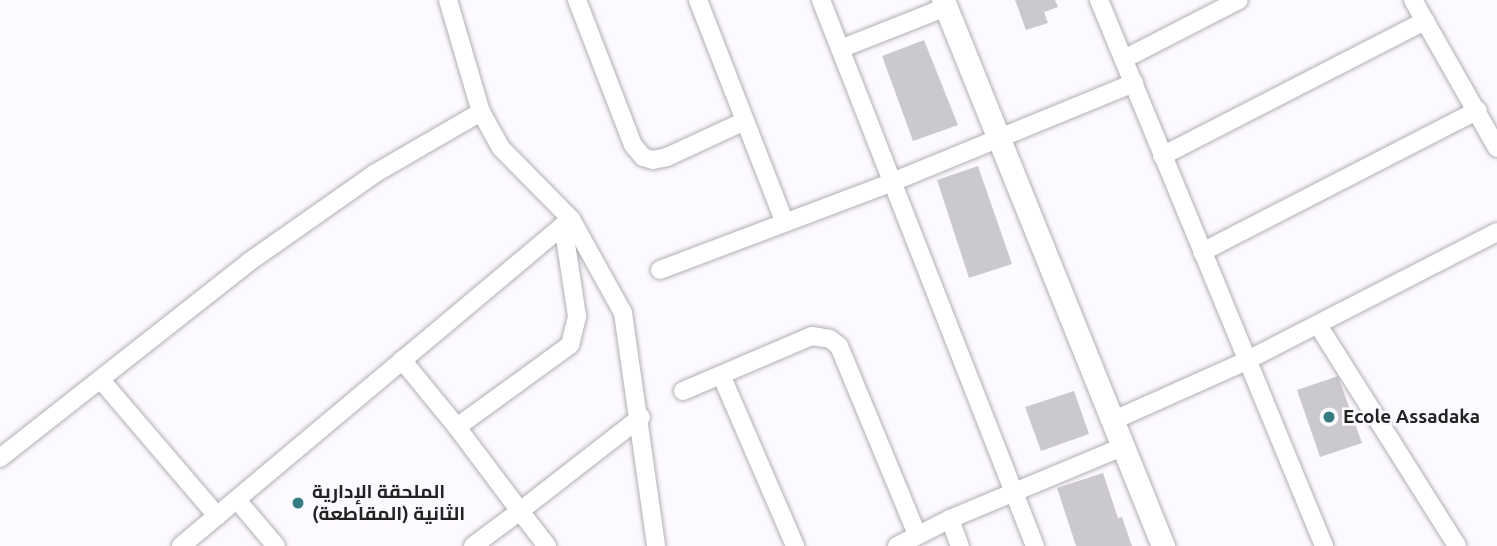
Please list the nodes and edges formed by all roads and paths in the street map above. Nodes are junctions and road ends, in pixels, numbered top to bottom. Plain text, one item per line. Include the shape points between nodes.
1 (448, 0) edge
2 (577, 0) edge
3 (698, 0) edge
4 (821, 0) edge
5 (1099, 0) edge
6 (1238, 0) edge
7 (1413, 0) edge
8 (944, 3) edge
9 (1425, 21) junction
10 (840, 49) junction
11 (1124, 59) junction
12 (1134, 83) junction
13 (1478, 110) junction
14 (481, 112) junction
15 (745, 121) junction
16 (998, 139) junction
17 (1497, 148) edge
18 (1162, 156) junction
19 (890, 183) junction
20 (567, 222) junction
21 (785, 223) junction
22 (1497, 232) edge
23 (1202, 252) junction
24 (660, 271) dead end
25 (1318, 325) junction
26 (402, 360) junction
27 (1247, 361) junction
28 (722, 377) junction
29 (101, 380) junction
30 (683, 391) dead end
31 (641, 418) junction
32 (1112, 421) junction
33 (457, 427) junction
34 (1122, 447) junction
35 (0, 458) edge
36 (1014, 493) junction
37 (237, 500) junction
38 (520, 511) junction
39 (218, 516) junction
40 (950, 519) junction
41 (917, 534) junction
42 (181, 546) edge
43 (276, 546) edge
44 (472, 546) edge
45 (547, 546) edge
46 (656, 546) edge
47 (794, 546) edge
48 (897, 546) edge
49 (960, 546) edge
50 (1035, 546) edge
51 (1163, 546) edge
52 (1324, 546) edge
53 (1457, 546) edge

1 - 14 street
2 - 15 street via 633,145 643,157 667,157
3 - 15 street
4 - 10 street
5 - 11 street
6 - 11 street
7 - 9 street
8 - 10 street
8 - 16 street
9 - 13 street
9 - 18 street
10 - 19 street
11 - 12 street
12 - 16 street
12 - 18 street
13 - 17 street
13 - 23 street
14 - 20 street via 501,148
14 - 29 street via 405,154 289,233
15 - 21 street
16 - 19 street
16 - 32 street
18 - 23 street
19 - 21 street
19 - 36 street
20 - 26 street
20 - 31 street via 623,313
20 - 33 street via 576,316 570,345
21 - 24 street
22 - 25 street
23 - 27 street
25 - 27 street
25 - 53 street
26 - 33 street
26 - 37 street
27 - 32 street
27 - 52 street
28 - 30 street
28 - 41 street via 812,336 839,346
28 - 47 street
29 - 35 street
29 - 39 street
31 - 38 street
31 - 46 street
32 - 34 street
33 - 38 street
34 - 36 street
34 - 51 street
36 - 40 street
36 - 50 street
37 - 39 street
37 - 43 street
38 - 44 street
38 - 45 street
39 - 42 street
40 - 41 street
40 - 49 street
41 - 48 street

